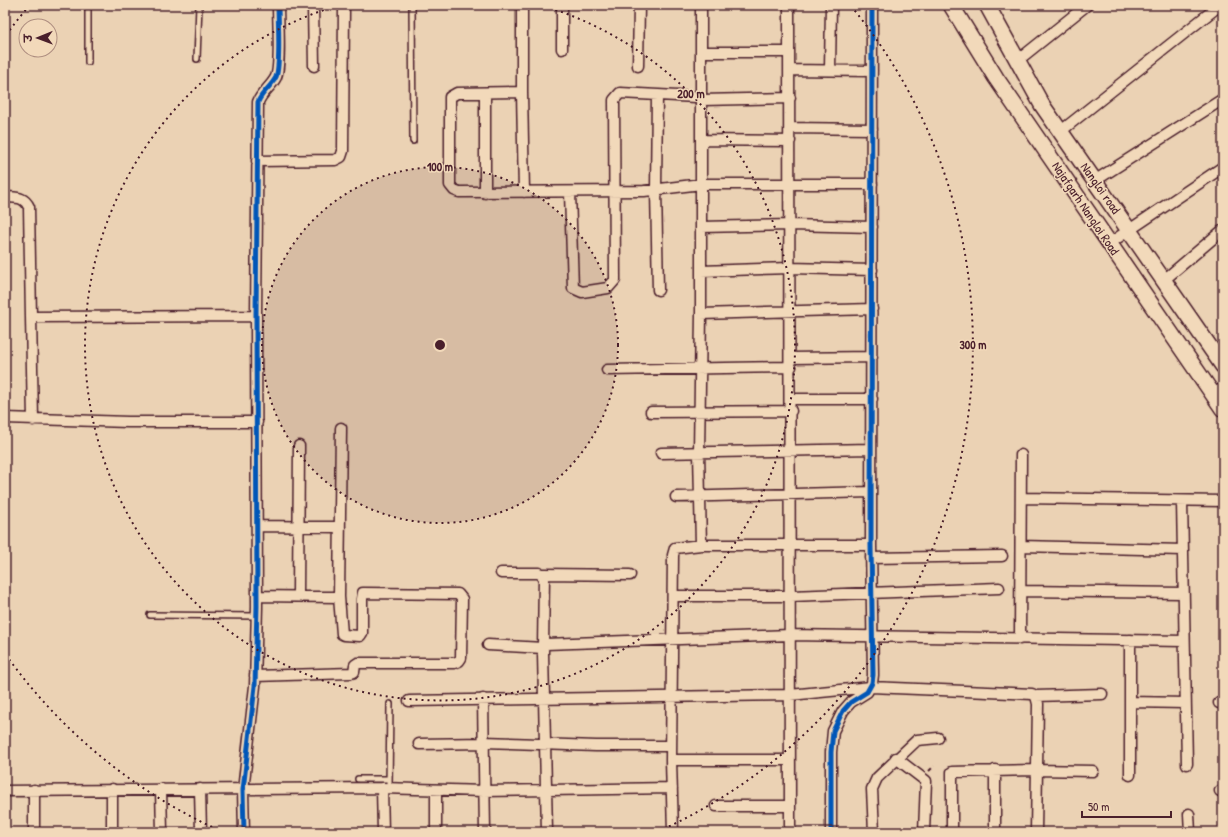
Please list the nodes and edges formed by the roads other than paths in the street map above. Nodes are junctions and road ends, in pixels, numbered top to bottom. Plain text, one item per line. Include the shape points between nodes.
1 (88, 5) edge
2 (198, 5) edge
3 (278, 5) edge
4 (313, 5) edge
5 (344, 5) edge
6 (412, 5) edge
7 (522, 5) edge
8 (562, 5) edge
9 (639, 5) edge
10 (701, 5) edge
11 (789, 5) edge
12 (831, 5) edge
13 (872, 5) edge
14 (951, 5) edge
15 (986, 5) edge
16 (1088, 5) edge
17 (1220, 5) edge
18 (562, 49) dead end
19 (702, 52) junction
20 (789, 52) junction
21 (197, 59) dead end
22 (1018, 61) junction
23 (88, 62) dead end
24 (314, 66) dead end
25 (638, 66) dead end
26 (790, 70) junction
27 (830, 70) junction
28 (872, 71) junction
29 (485, 92) junction
30 (522, 92) junction
31 (657, 95) junction
32 (790, 98) junction
33 (699, 99) junction
34 (1223, 99) edge
35 (790, 128) junction
36 (872, 129) junction
37 (1061, 131) junction
38 (702, 140) junction
39 (413, 141) dead end
40 (790, 141) junction
41 (257, 161) junction
42 (1223, 167) edge
43 (1096, 180) junction
44 (790, 183) junction
45 (702, 184) junction
46 (872, 184) junction
47 (656, 190) junction
48 (524, 192) junction
49 (570, 192) junction
50 (615, 192) junction
51 (486, 193) junction
52 (5, 197) edge
53 (790, 225) junction
54 (702, 227) junction
55 (872, 227) junction
56 (1130, 230) junction
57 (1223, 230) edge
58 (1110, 244) junction
59 (790, 268) junction
60 (872, 270) junction
61 (701, 271) junction
62 (1164, 280) junction
63 (658, 290) dead end
64 (872, 309) junction
65 (790, 312) junction
66 (701, 314) junction
67 (256, 316) junction
68 (31, 317) junction
69 (872, 357) junction
70 (791, 363) junction
71 (1223, 366) edge
72 (700, 368) junction
73 (607, 370) dead end
74 (1218, 391) edge
75 (791, 399) junction
76 (872, 399) junction
77 (1223, 409) edge
78 (791, 411) junction
79 (651, 412) dead end
80 (699, 412) junction
81 (5, 418) edge
82 (33, 420) junction
83 (257, 422) junction
84 (341, 428) dead end
85 (299, 446) dead end
86 (871, 449) junction
87 (790, 450) junction
88 (699, 452) junction
89 (661, 453) dead end
90 (1021, 455) dead end
91 (871, 492) junction
92 (791, 494) junction
93 (699, 495) junction
94 (676, 497) dead end
95 (1021, 498) junction
96 (1182, 501) junction
97 (1223, 501) edge
98 (258, 526) junction
99 (299, 527) junction
100 (340, 528) junction
101 (791, 545) junction
102 (871, 545) junction
103 (701, 546) junction
104 (1021, 546) junction
105 (1183, 550) junction
106 (1002, 556) dead end
107 (871, 558) junction
108 (501, 573) dead end
109 (542, 574) junction
110 (630, 575) dead end
111 (999, 588) dead end
112 (1021, 591) junction
113 (873, 593) junction
114 (1184, 593) junction
115 (258, 596) junction
116 (298, 596) junction
117 (673, 596) junction
118 (791, 596) junction
119 (339, 597) junction
120 (150, 615) dead end
121 (257, 616) junction
122 (790, 635) junction
123 (873, 637) junction
124 (1020, 638) junction
125 (1130, 640) junction
126 (672, 641) junction
127 (1184, 641) junction
128 (488, 645) dead end
129 (543, 648) junction
130 (255, 676) junction
131 (870, 687) junction
132 (1102, 694) dead end
133 (790, 695) junction
134 (1036, 696) junction
135 (544, 698) junction
136 (672, 698) junction
137 (484, 700) junction
138 (408, 701) dead end
139 (1130, 702) junction
140 (1185, 702) junction
141 (390, 704) dead end
142 (938, 738) dead end
143 (484, 743) junction
144 (419, 744) dead end
145 (545, 744) junction
146 (671, 746) junction
147 (896, 758) junction
148 (671, 760) junction
149 (790, 760) junction
150 (1187, 764) dead end
151 (995, 770) junction
152 (1035, 770) junction
153 (1093, 771) dead end
154 (1130, 775) dead end
155 (358, 779) dead end
156 (386, 785) junction
157 (672, 788) junction
158 (112, 789) junction
159 (161, 789) junction
160 (200, 789) junction
161 (5, 790) edge
162 (34, 790) junction
163 (243, 790) junction
164 (436, 790) junction
165 (546, 790) junction
166 (484, 791) junction
167 (716, 806) dead end
168 (790, 806) junction
169 (1189, 814) dead end
170 (34, 832) edge
171 (112, 832) edge
172 (162, 832) edge
173 (201, 832) edge
174 (244, 832) edge
175 (383, 832) edge
176 (436, 832) edge
177 (485, 832) edge
178 (547, 832) edge
179 (673, 832) edge
180 (790, 832) edge
181 (831, 832) edge
182 (874, 832) edge
183 (924, 832) edge
184 (952, 832) edge
185 (995, 832) edge
186 (1036, 832) edge
187 (1190, 832) edge

1 - 23 lane
2 - 21 lane
3 - 41 street via 278,70 273,82 258,102
4 - 24 street
5 - 41 street via 341,157 336,160
6 - 39 lane
7 - 30 street
8 - 18 street
9 - 25 street
10 - 19 street
11 - 20 street
12 - 27 street
13 - 28 street
14 - 58 main road, Najafgarh Nangloi Road via 996,78
15 - 22 main road, Nangloi road
16 - 22 street
17 - 37 street
19 - 20 street
19 - 33 street
20 - 26 street
22 - 37 main road, Nangloi road via 1042,105
26 - 27 street
26 - 32 street
27 - 28 street
28 - 36 street
29 - 30 street
29 - 51 street
29 - 51 street via 454,94 449,100 450,185 458,192
30 - 48 street
31 - 33 street
31 - 47 street
31 - 50 street via 620,93 614,100
32 - 33 street
32 - 35 street
33 - 38 street
34 - 43 street
35 - 36 street
35 - 40 street
36 - 46 street
37 - 43 main road, Nangloi road
38 - 40 street
38 - 45 street
40 - 44 street
41 - 67 street
42 - 56 street
43 - 56 main road, Nangloi road
44 - 45 street
44 - 46 street
44 - 53 street
45 - 47 street
45 - 54 street
46 - 55 street
47 - 50 street
47 - 63 street
48 - 49 street
48 - 51 street
49 - 50 street
49 - 50 street via 572,284 577,291 582,292 608,288 615,280
52 - 68 street via 22,198 29,207
53 - 54 street
53 - 55 street
53 - 59 street
54 - 61 street
55 - 60 street
56 - 58 street
56 - 62 main road, Nangloi road
57 - 62 street
58 - 74 main road, Najafgarh Nangloi Road
59 - 60 street
59 - 61 street
59 - 65 street
60 - 64 street
61 - 66 street
62 - 71 main road, Nangloi road
64 - 65 street
64 - 69 street
65 - 66 street
65 - 70 street
66 - 72 street
67 - 68 street
67 - 83 street
68 - 82 street
69 - 70 street
69 - 76 street
70 - 72 street
70 - 75 street
72 - 73 street
72 - 80 street
74 - 77 main road, Najafgarh Nangloi Road
75 - 76 street
75 - 78 street
76 - 86 street
78 - 80 street
78 - 87 street
79 - 80 street
80 - 88 street
81 - 82 street
82 - 83 street
83 - 98 street
84 - 100 street
85 - 99 street
86 - 87 street
86 - 91 street
87 - 88 street
87 - 92 street
88 - 89 street
88 - 93 street
90 - 95 street
91 - 92 street
91 - 102 street
92 - 93 street
92 - 101 street
93 - 94 street
93 - 103 street
95 - 96 street
95 - 104 street
96 - 97 street
96 - 105 street
98 - 99 street
98 - 115 street
99 - 100 street
99 - 116 street
100 - 119 street
101 - 102 street
101 - 103 street
101 - 118 street
102 - 107 street
103 - 117 street via 680,547 673,551
104 - 105 street
104 - 112 street
105 - 114 street
106 - 107 street
107 - 113 street
108 - 109 street
109 - 110 street
109 - 129 street via 545,580
111 - 113 street
112 - 114 street
112 - 124 street
113 - 118 street
113 - 123 street
114 - 127 street
115 - 116 street
115 - 121 street
116 - 119 street
117 - 118 street
117 - 126 street
118 - 122 street
119 - 130 street via 342,634 360,636 363,592 460,596 462,599 459,661 358,663 351,674
120 - 121 lane
121 - 130 street
122 - 123 street
122 - 126 street
122 - 133 street
123 - 124 street
123 - 131 street via 873,675
124 - 125 street
125 - 127 street
125 - 139 street
126 - 129 street via 572,642 546,644
126 - 136 street
127 - 140 street
128 - 129 street
129 - 135 street
130 - 163 street
131 - 133 street
131 - 134 street
131 - 181 street via 843,711 833,731 830,752
132 - 134 street
133 - 136 street
133 - 149 street
134 - 152 street via 1038,704
135 - 136 street
135 - 137 street
135 - 145 street
136 - 146 street
137 - 138 street
137 - 143 street
139 - 140 street
139 - 154 street
140 - 150 street
141 - 156 lane
142 - 147 street via 916,740
143 - 144 street
143 - 145 street
143 - 166 street
145 - 146 street
145 - 165 street
146 - 148 street
147 - 182 street via 874,784
147 - 183 street via 926,781
148 - 149 street
148 - 157 street
149 - 168 street
151 - 152 street
151 - 184 street via 952,772
151 - 185 street
152 - 153 street
152 - 186 street
155 - 156 lane
156 - 163 street
156 - 164 street
156 - 175 street
157 - 165 street
157 - 179 street
158 - 159 street
158 - 162 street
158 - 171 street
159 - 160 street
159 - 172 street
160 - 163 street
160 - 173 street
161 - 162 street
162 - 170 street
163 - 174 street
164 - 166 street
164 - 176 street
165 - 166 street
165 - 178 street
166 - 177 street
167 - 168 street
168 - 180 street
169 - 187 street

